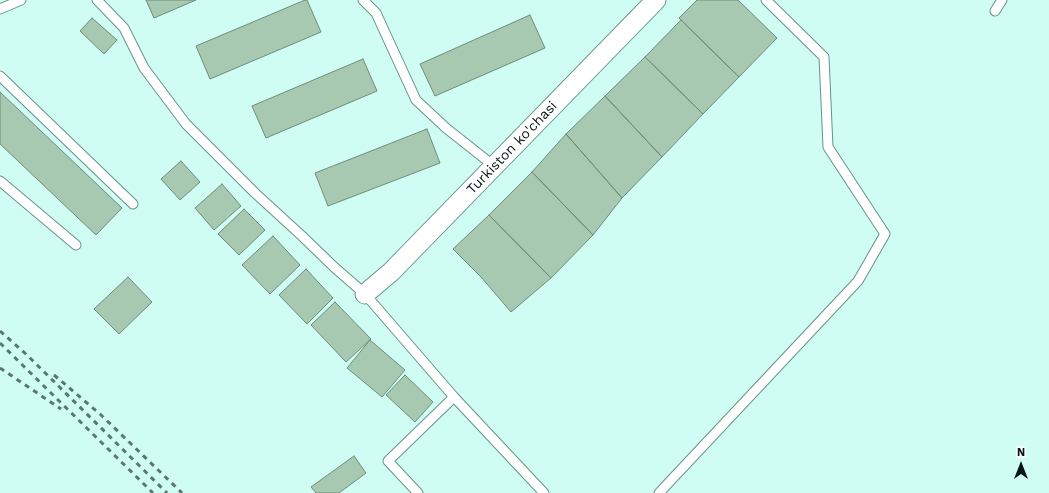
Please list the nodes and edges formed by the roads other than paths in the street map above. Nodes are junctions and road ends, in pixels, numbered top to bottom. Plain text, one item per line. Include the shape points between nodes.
1 (21, 0) edge
2 (97, 0) edge
3 (363, 0) edge
4 (656, 0) edge
5 (766, 0) edge
6 (1002, 0) edge
7 (0, 9) edge
8 (995, 11) dead end
9 (0, 76) edge
10 (494, 166) junction
11 (0, 181) edge
12 (133, 204) dead end
13 (76, 245) dead end
14 (365, 294) junction
15 (454, 397) junction
16 (418, 493) edge
17 (544, 493) edge
18 (659, 493) edge

1 - 7 lane
2 - 14 lane via 124,28 144,68 186,124 255,193
3 - 10 lane via 376,13 416,100
4 - 10 street, Turkiston ko'chasi
5 - 18 lane via 824,57 828,146 885,234 858,281
6 - 8 lane
9 - 12 lane
10 - 14 street, Turkiston ko'chasi via 391,272
11 - 13 lane
14 - 15 lane
15 - 16 lane via 388,461
15 - 17 lane

